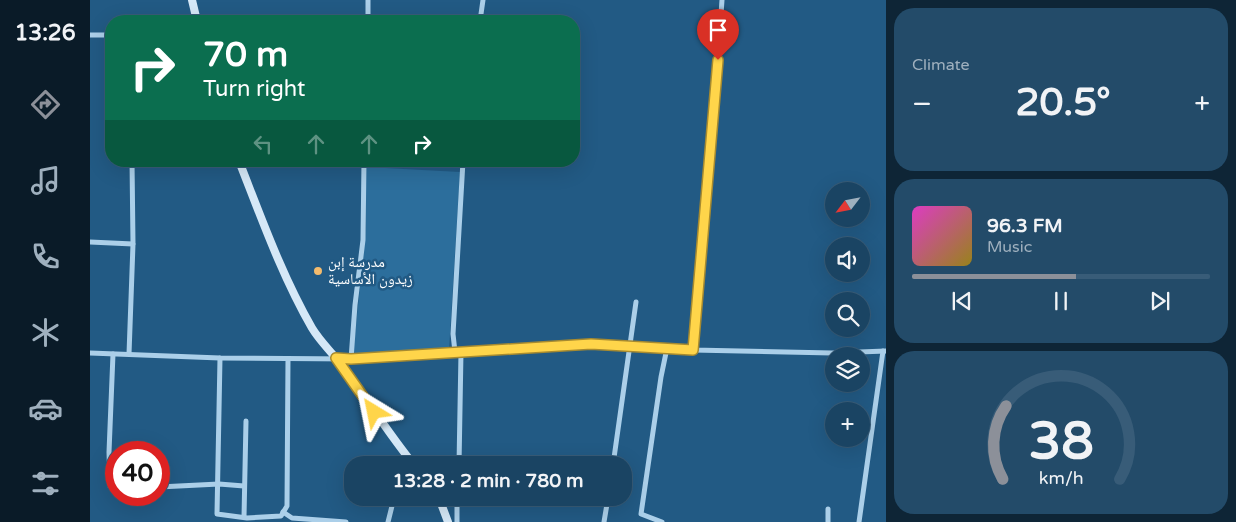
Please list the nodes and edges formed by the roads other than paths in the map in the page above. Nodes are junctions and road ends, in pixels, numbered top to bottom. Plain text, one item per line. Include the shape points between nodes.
1 (192, 0) edge
2 (368, 0) edge
3 (483, 0) edge
4 (722, 0) edge
5 (196, 15) edge
6 (368, 15) edge
7 (481, 15) edge
8 (105, 34) edge
9 (90, 35) edge
10 (132, 167) edge
11 (241, 167) edge
12 (364, 167) edge
13 (463, 167) edge
14 (90, 242) edge
15 (133, 244) junction
16 (636, 302) dead end
17 (628, 346) junction
18 (667, 348) junction
19 (693, 350) junction
20 (884, 351) edge
21 (458, 352) junction
22 (90, 353) edge
23 (113, 354) junction
24 (129, 354) junction
25 (220, 358) junction
26 (336, 358) junction
27 (288, 359) junction
28 (351, 359) junction
29 (246, 421) dead end
30 (109, 441) edge
31 (407, 456) edge
32 (459, 456) edge
33 (613, 456) edge
34 (219, 484) junction
35 (244, 486) junction
36 (170, 487) edge
37 (392, 506) edge
38 (442, 506) edge
39 (458, 506) edge
40 (607, 506) edge
41 (828, 509) dead end
42 (283, 512) junction
43 (246, 519) edge
44 (346, 522) edge
45 (388, 522) edge
46 (448, 522) edge
47 (457, 522) edge
48 (604, 522) edge
49 (662, 522) edge
50 (828, 522) edge
51 (860, 522) edge

1 - 5 street
2 - 6 street
3 - 7 street
4 - 19 street
8 - 9 street
10 - 15 street
11 - 26 street via 289,283 313,330
12 - 28 street via 363,240
13 - 21 street via 453,334
14 - 15 street
15 - 24 street
16 - 17 street
17 - 18 street
17 - 21 street via 591,344
17 - 33 street
18 - 19 street
18 - 49 street via 642,514
19 - 20 street via 832,354
20 - 51 street
21 - 28 street
21 - 32 street
22 - 23 street
23 - 24 street
23 - 30 street
24 - 25 street
25 - 27 street
25 - 34 street
26 - 27 street
26 - 28 street
26 - 31 street
27 - 42 street via 287,506
29 - 35 street
34 - 35 street
34 - 36 street
34 - 43 street via 217,514
35 - 43 street
37 - 45 street
38 - 46 street
39 - 47 street
40 - 48 street
41 - 50 street
42 - 43 street via 280,516
42 - 44 street via 292,518

